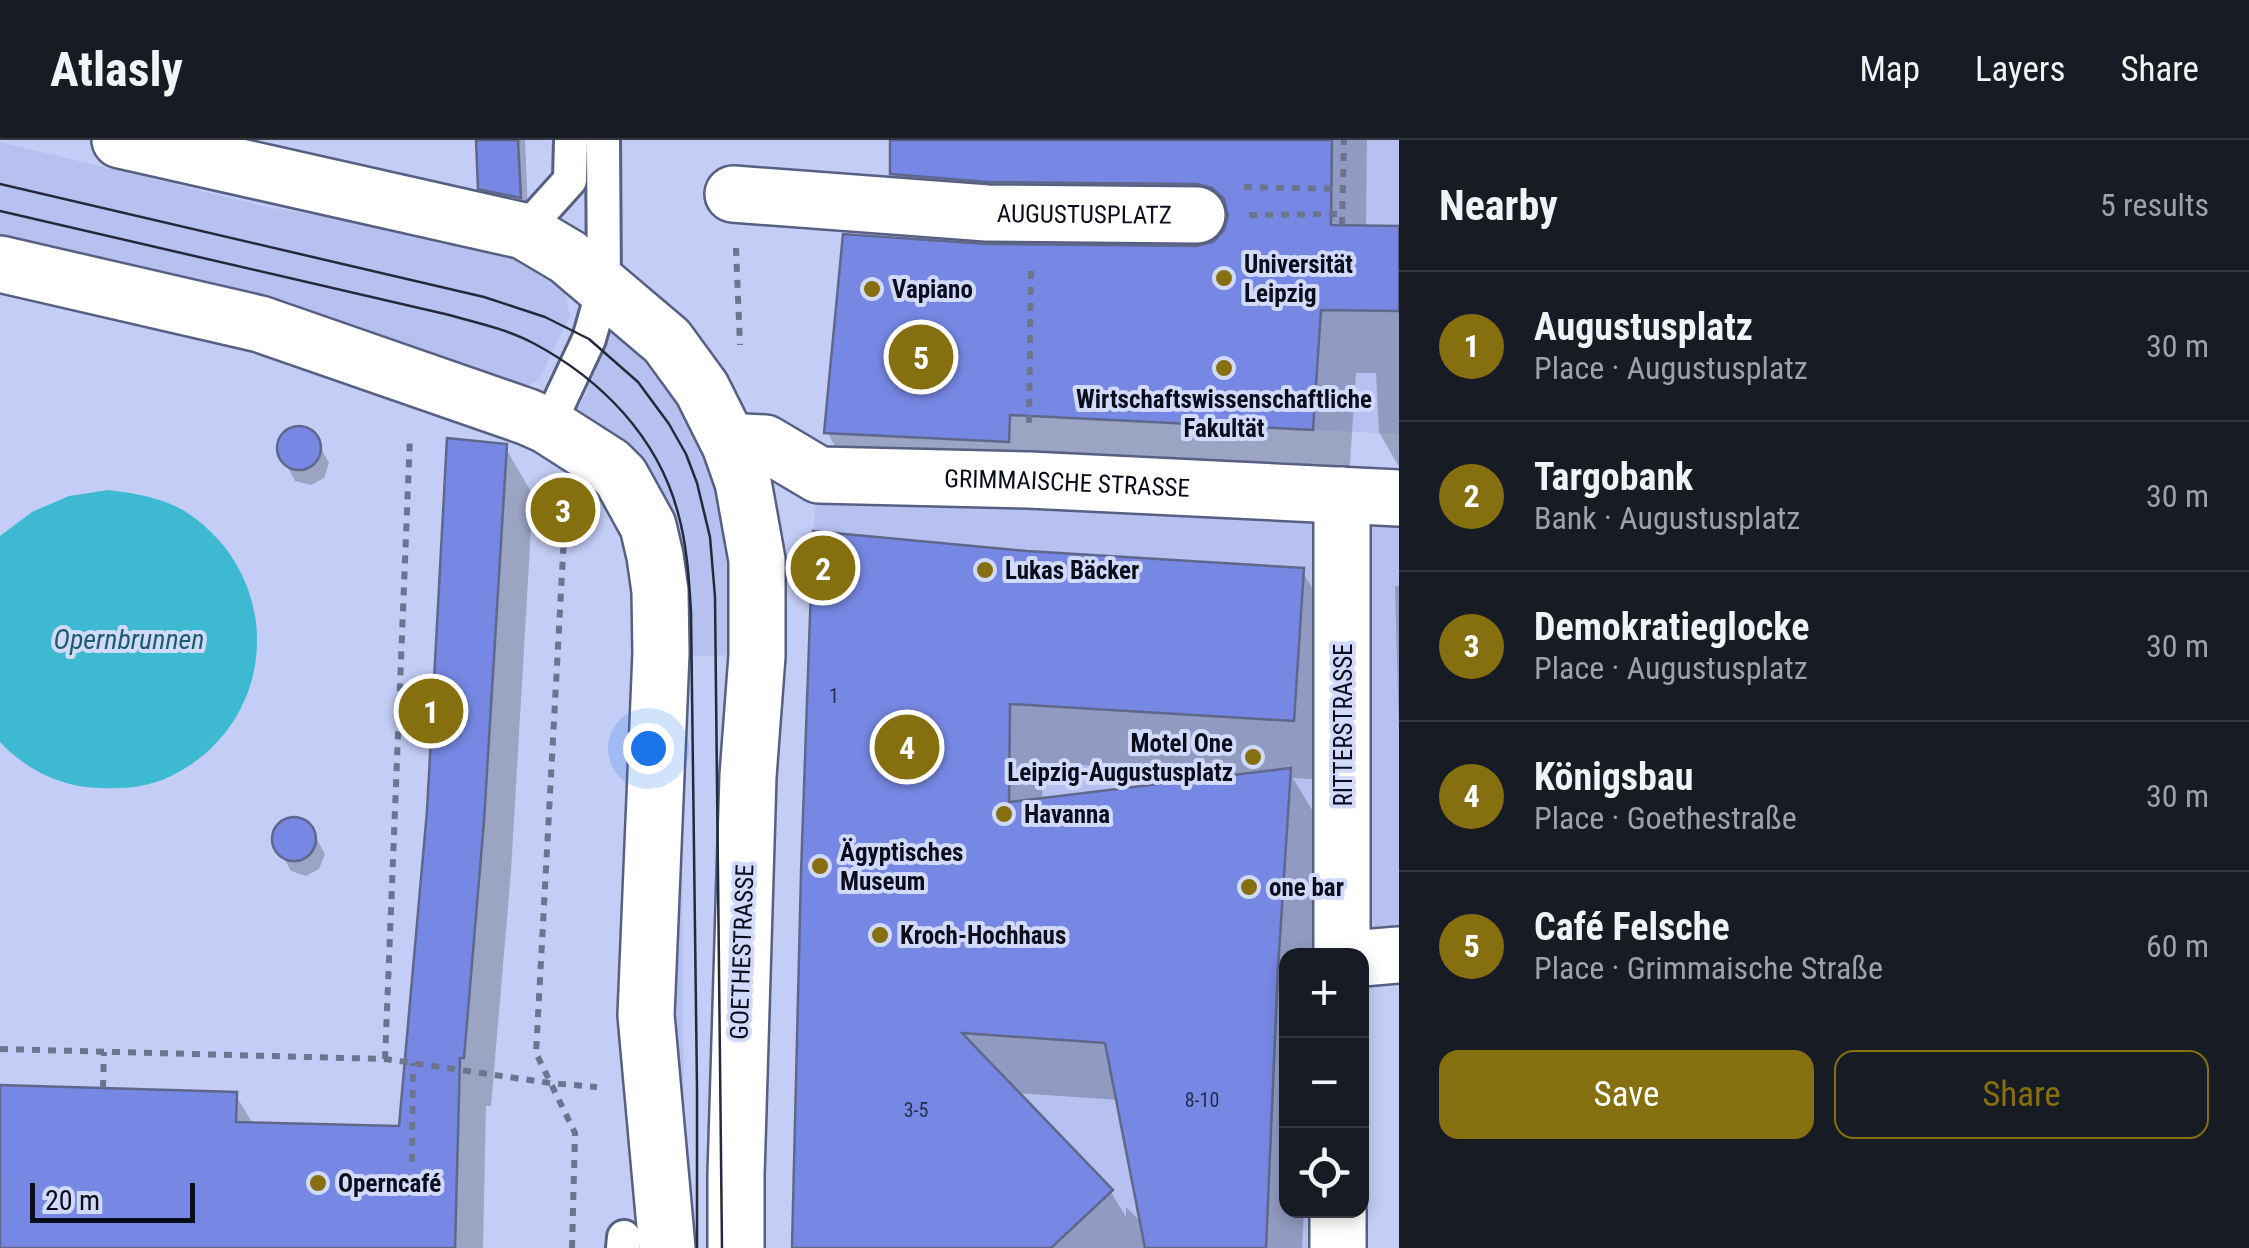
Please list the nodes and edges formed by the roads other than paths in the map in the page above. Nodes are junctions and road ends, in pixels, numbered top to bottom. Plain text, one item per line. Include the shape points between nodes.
1 (120, 140) edge
2 (571, 140) edge
3 (603, 140) edge
4 (733, 194) road end
5 (1197, 215) road end
6 (524, 231) junction
7 (0, 264) edge
8 (604, 286) junction
9 (548, 426) junction
10 (744, 442) dead end
11 (1342, 495) junction
12 (1399, 498) edge
13 (1342, 948) edge
14 (1399, 955) edge
15 (1369, 957) edge
16 (1338, 1218) edge
17 (638, 1244) edge
18 (736, 1248) edge
19 (1338, 1248) edge

1 - 6 street
2 - 6 lane via 570,180
3 - 8 lane
4 - 5 street, AUGUSTUSPLATZ via 987,213
6 - 8 street
7 - 9 street via 260,324
8 - 9 lane via 589,339
8 - 18 street, GOETHESTRASSE via 668,342 702,389 743,482 755,548
9 - 17 street via 620,477 648,526 660,591 646,1015 658,1137
10 - 11 street, GRIMMAISCHE STRASSE via 765,443 819,475
11 - 12 street, GRIMMAISCHE STRASSE
11 - 13 street, RITTERSTRASSE
14 - 15 street
16 - 19 street

